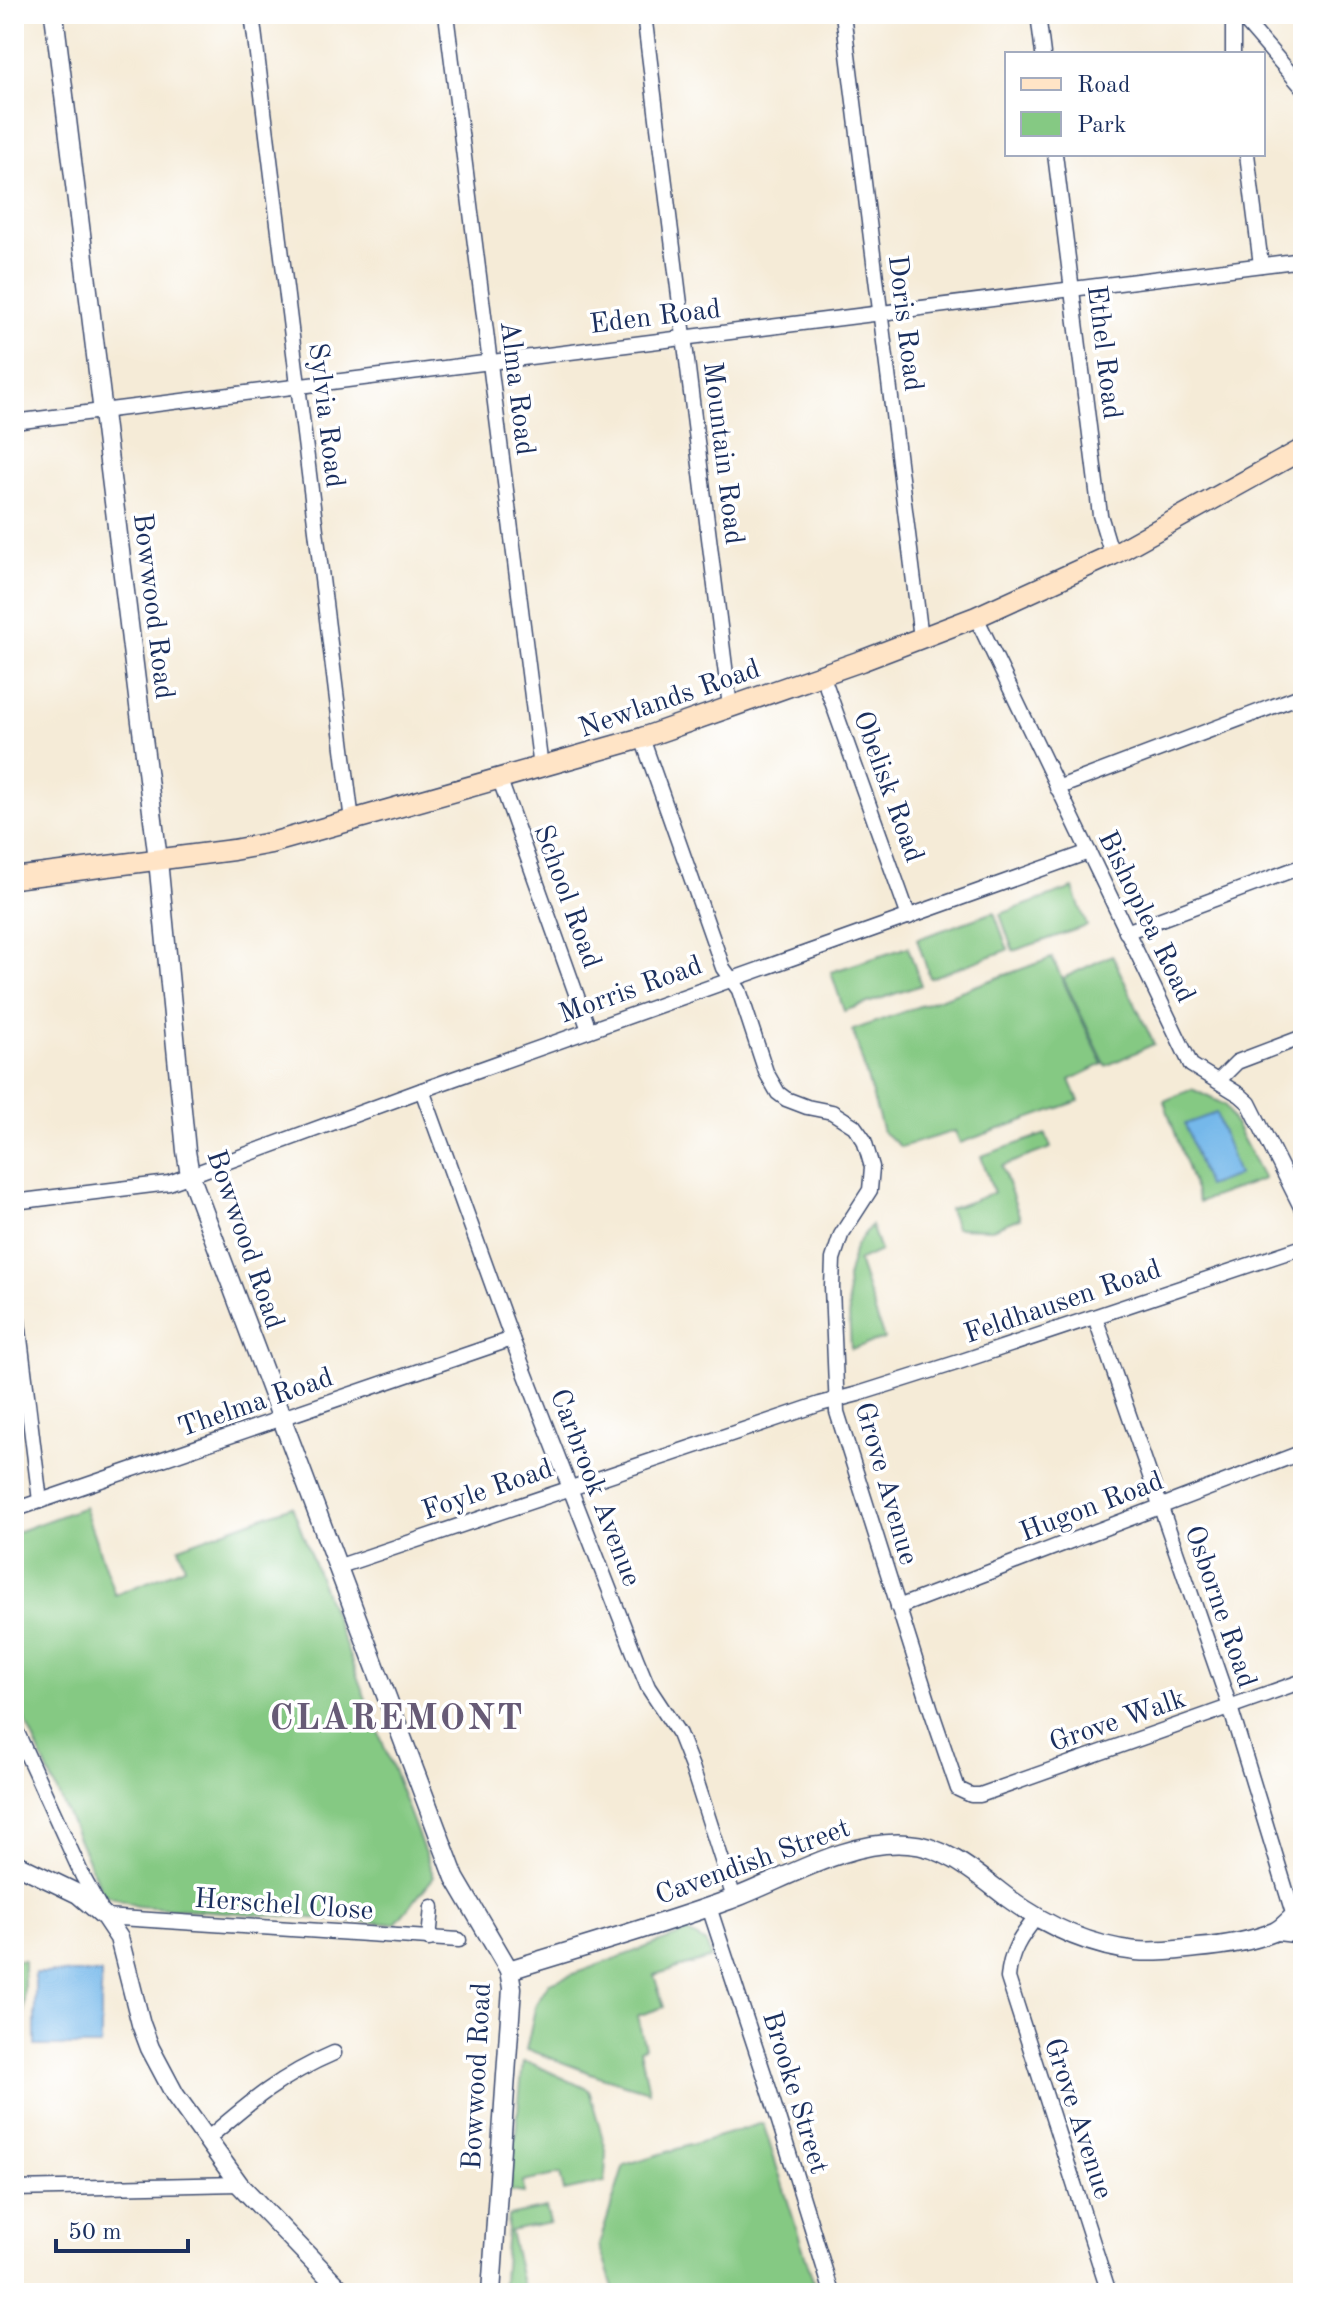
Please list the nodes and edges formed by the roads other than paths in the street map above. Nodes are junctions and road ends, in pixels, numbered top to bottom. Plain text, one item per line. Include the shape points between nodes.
1 (54, 14) edge
2 (252, 14) edge
3 (446, 14) edge
4 (644, 14) edge
5 (843, 14) edge
6 (1038, 14) edge
7 (1236, 14) edge
8 (1043, 52) edge
9 (1233, 52) edge
10 (1303, 88) edge
11 (1055, 156) edge
12 (1247, 156) edge
13 (1303, 260) edge
14 (1261, 265) junction
15 (1071, 289) junction
16 (880, 313) junction
17 (684, 337) junction
18 (489, 362) junction
19 (298, 386) junction
20 (103, 410) junction
21 (14, 422) edge
22 (1303, 449) edge
23 (1112, 555) junction
24 (976, 617) junction
25 (921, 638) junction
26 (822, 674) junction
27 (1303, 695) edge
28 (730, 707) junction
29 (642, 738) junction
30 (541, 768) junction
31 (500, 780) junction
32 (1057, 788) junction
33 (352, 821) junction
34 (1089, 852) junction
35 (158, 860) junction
36 (1303, 866) edge
37 (14, 878) edge
38 (909, 917) junction
39 (1126, 932) junction
40 (731, 979) junction
41 (589, 1030) junction
42 (1303, 1037) edge
43 (1218, 1081) junction
44 (422, 1090) junction
45 (190, 1175) junction
46 (14, 1202) edge
47 (1303, 1211) edge
48 (1303, 1247) edge
49 (14, 1289) edge
50 (1095, 1317) junction
51 (512, 1339) junction
52 (836, 1400) junction
53 (282, 1420) junction
54 (1303, 1452) edge
55 (569, 1488) junction
56 (40, 1501) junction
57 (1160, 1506) junction
58 (14, 1510) edge
59 (337, 1567) junction
60 (898, 1607) junction
61 (1303, 1681) edge
62 (1230, 1707) junction
63 (14, 1726) edge
64 (953, 1780) joint
65 (14, 1863) edge
66 (734, 1898) junction
67 (432, 1907) dead end
68 (709, 1907) junction
69 (1298, 1913) edge
70 (105, 1917) junction
71 (1036, 1918) junction
72 (1278, 1931) junction
73 (1302, 1937) edge
74 (429, 1939) junction
75 (459, 1940) dead end
76 (509, 1970) junction
77 (334, 2053) dead end
78 (206, 2140) junction
79 (239, 2184) junction
80 (14, 2189) edge
81 (344, 2293) edge
82 (491, 2293) edge
83 (832, 2293) edge
84 (1109, 2293) edge

1 - 20 street, Bowwood Road
2 - 19 street, Sylvia Road
3 - 18 street, Alma Road
4 - 17 street, Mountain Road
5 - 16 street, Doris Road
6 - 8 street
7 - 9 street
7 - 10 street
11 - 15 street, Ethel Road
12 - 14 street
13 - 14 street, Eden Road
14 - 15 street, Eden Road
15 - 16 street, Eden Road
15 - 23 street, Ethel Road via 1100,515
16 - 17 street, Eden Road
16 - 25 street, Doris Road
17 - 18 street, Eden Road
17 - 28 street, Mountain Road
18 - 19 street, Eden Road
18 - 30 street, Alma Road
19 - 20 street, Eden Road
19 - 33 street, Sylvia Road
20 - 21 street, Eden Road
20 - 35 street, Bowwood Road
22 - 23 main road, Newlands Road
23 - 24 main road, Newlands Road
24 - 25 main road, Newlands Road
24 - 32 street, Bishoplea Road
25 - 26 main road, Newlands Road
26 - 28 main road, Newlands Road
26 - 38 street, Obelisk Road
27 - 32 street
28 - 29 main road, Newlands Road
29 - 30 main road, Newlands Road
29 - 40 street, Grove Avenue
30 - 31 main road, Newlands Road
31 - 33 main road, Newlands Road
31 - 41 street, School Road
32 - 34 street, Bishoplea Road
33 - 35 main road, Newlands Road via 271,843
34 - 38 street, Morris Road
34 - 39 street, Bishoplea Road
35 - 37 main road, Newlands Road
35 - 45 street, Bowwood Road
36 - 39 street
38 - 40 street, Morris Road
39 - 43 street, Bishoplea Road via 1191,1065
40 - 41 street, Morris Road
40 - 52 street, Grove Avenue via 778,1093 832,1112 854,1126 872,1167 870,1190 841,1235 833,1259
41 - 44 street, Morris Road
42 - 43 street via 1237,1062
43 - 47 street, Bishoplea Road via 1249,1103
44 - 45 street, Morris Road
44 - 51 street, Carbrook Avenue
45 - 46 street, Morris Road via 169,1183
45 - 53 street, Bowwood Road
48 - 50 street, Feldhausen Road
49 - 56 street
50 - 52 street, Feldhausen Road
50 - 57 street, Osborne Road
51 - 53 street, Thelma Road
51 - 55 street, Carbrook Avenue
52 - 55 street, Foyle Road
52 - 60 street, Grove Avenue
53 - 56 street, Thelma Road
53 - 59 street, Bowwood Road
54 - 57 street, Hugon Road
55 - 59 street, Foyle Road
55 - 66 street, Carbrook Avenue via 648,1687 679,1734
56 - 58 street, Thelma Road
57 - 60 street, Hugon Road
57 - 62 street, Osborne Road
59 - 76 street, Bowwood Road via 455,1878
60 - 64 street, Grove Avenue
61 - 62 street, Grove Walk
62 - 64 street, Grove Walk via 980,1795 965,1793
62 - 69 street, Osborne Road
63 - 70 street
65 - 70 street via 78,1894
66 - 68 street, Cavendish Street
66 - 71 street, Cavendish Street via 859,1849 908,1844 949,1857
67 - 74 street
68 - 76 street, Cavendish Street
68 - 83 street, Brooke Street
69 - 72 street
69 - 73 street, Osborne Road
70 - 74 street, Herschel Close
70 - 78 street via 119,1938 150,2048
71 - 72 street, Cavendish Street via 1135,1951 1213,1947
71 - 84 street, Grove Avenue via 1013,1950 1008,1978
72 - 73 street, Cavendish Street
74 - 75 street, Herschel Close
76 - 82 street, Bowwood Road
77 - 78 street via 283,2078
78 - 79 street
79 - 80 street
79 - 81 street

